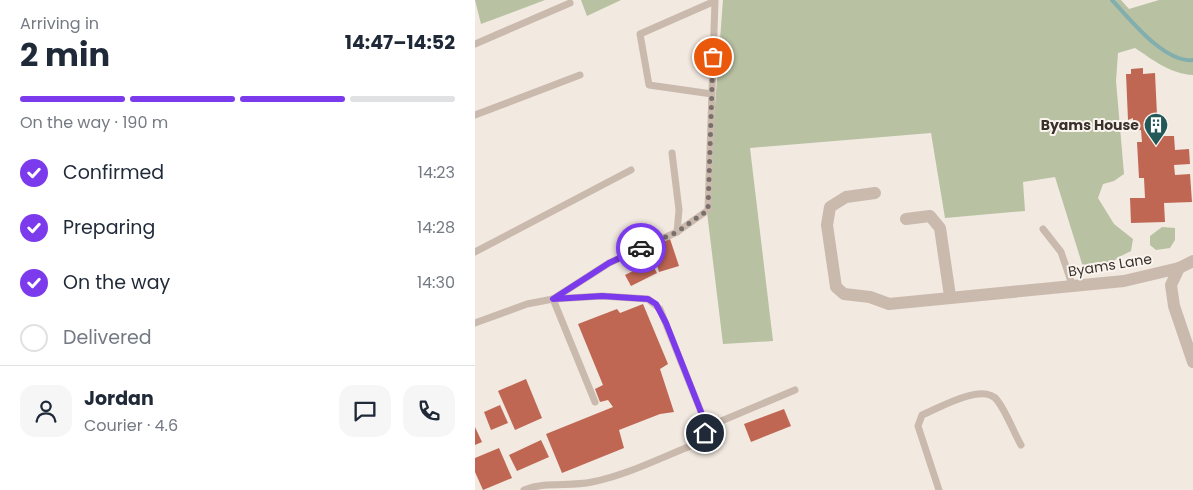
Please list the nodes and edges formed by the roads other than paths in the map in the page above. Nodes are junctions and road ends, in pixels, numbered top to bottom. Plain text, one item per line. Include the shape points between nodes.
1 (571, 3) dead end
2 (475, 44) edge
3 (579, 75) dead end
4 (712, 94) junction
5 (475, 115) edge
6 (672, 153) dead end
7 (631, 170) dead end
8 (875, 193) dead end
9 (906, 218) dead end
10 (1043, 229) dead end
11 (677, 232) junction
12 (475, 252) edge
13 (1193, 261) edge
14 (1179, 268) junction
15 (1073, 287) junction
16 (950, 296) junction
17 (553, 299) junction
18 (475, 323) edge
19 (1192, 357) edge
20 (795, 390) dead end
21 (595, 402) dead end
22 (707, 427) junction
23 (1021, 445) dead end
24 (524, 490) edge
25 (939, 490) edge

1 - 2 lane
3 - 5 lane
4 - 4 lane via 715,1 640,34 649,85
4 - 11 lane via 708,210
6 - 11 lane via 679,210
7 - 12 lane
8 - 16 street, Byams Lane via 845,197 830,207 827,225 836,287 844,294 870,297 889,304
9 - 16 street via 930,216 940,228
10 - 15 lane via 1061,252
11 - 17 lane via 609,263
13 - 14 street, Byams Lane
14 - 15 street, Byams Lane via 1124,281
14 - 19 street via 1171,286 1174,306
15 - 16 street, Byams Lane
17 - 18 lane via 527,304
17 - 21 lane
17 - 22 lane via 602,296 648,299 656,304
20 - 22 lane
22 - 24 lane via 702,438 693,445 615,475 591,482 543,484
23 - 25 lane via 997,400 990,394 979,392 922,415 918,426

